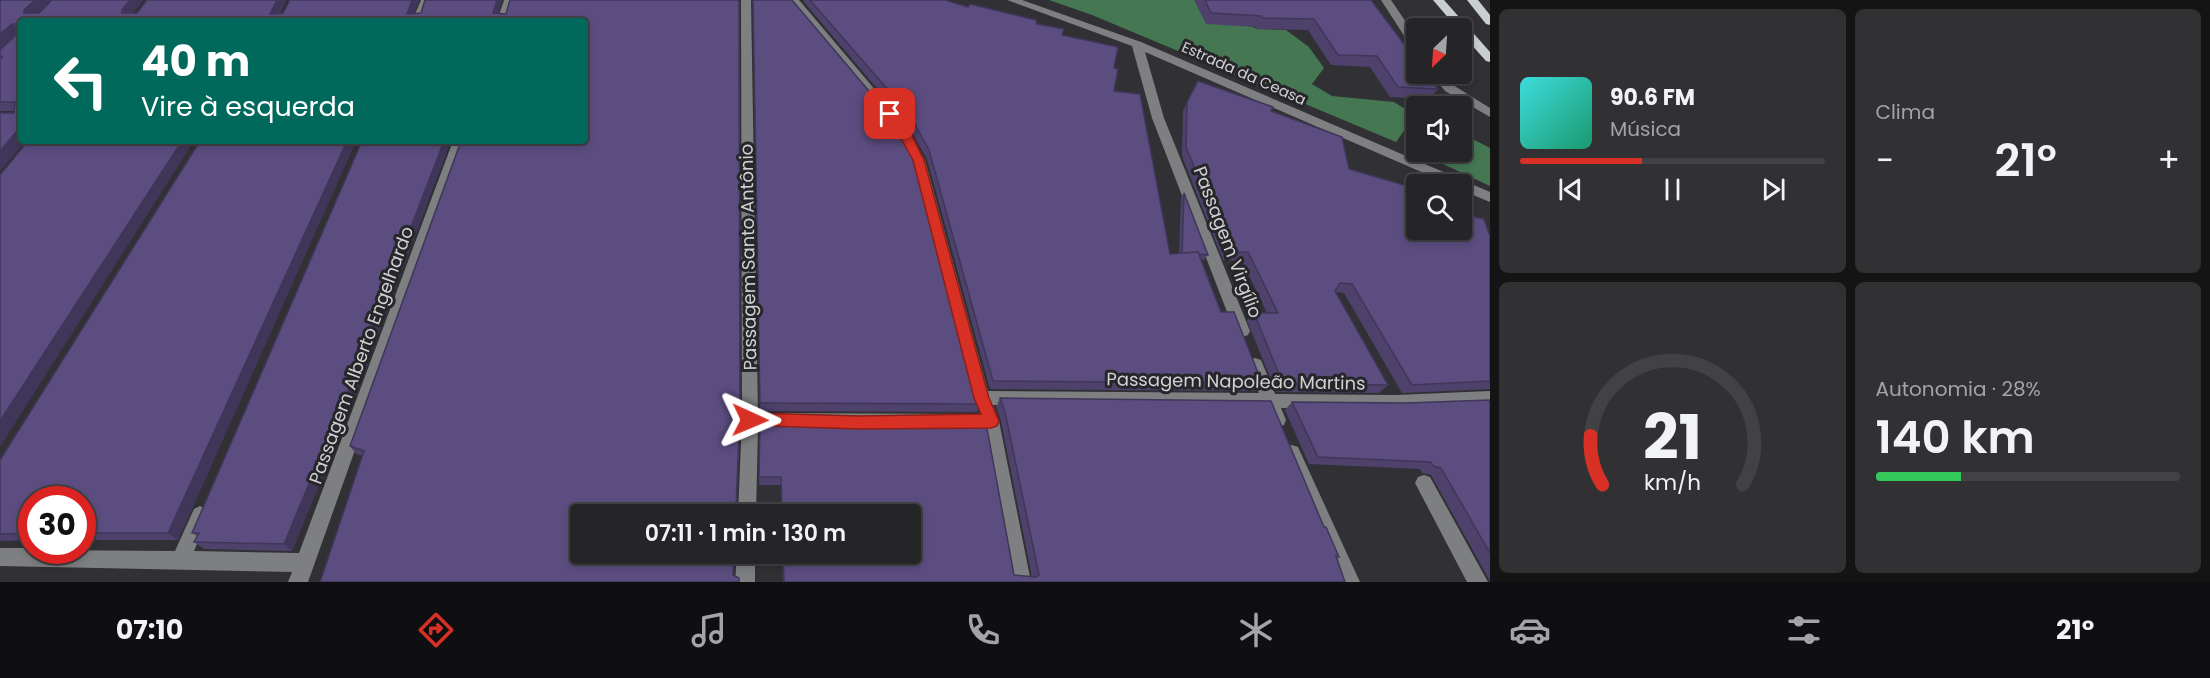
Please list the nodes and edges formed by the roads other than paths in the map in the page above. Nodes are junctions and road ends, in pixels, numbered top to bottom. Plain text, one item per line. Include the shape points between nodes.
1 (426, 0) edge
2 (509, 0) edge
3 (746, 0) edge
4 (793, 0) edge
5 (1012, 0) edge
6 (1386, 0) edge
7 (1438, 0) edge
8 (1472, 0) edge
9 (418, 18) edge
10 (503, 18) edge
11 (1490, 22) edge
12 (1406, 31) edge
13 (1137, 44) junction
14 (1490, 59) edge
15 (1446, 84) edge
16 (1490, 113) edge
17 (458, 144) edge
18 (1435, 174) edge
19 (1472, 190) edge
20 (1490, 197) edge
21 (1385, 381) edge
22 (982, 398) junction
23 (1490, 398) edge
24 (1269, 401) junction
25 (1396, 402) junction
26 (750, 420) junction
27 (991, 421) junction
28 (1424, 483) dead end
29 (208, 496) edge
30 (747, 504) edge
31 (0, 557) edge
32 (180, 561) junction
33 (305, 563) junction
34 (746, 564) edge
35 (298, 582) edge
36 (745, 582) edge
37 (1021, 582) edge
38 (1350, 582) edge
39 (1478, 582) edge

1 - 9 street
2 - 10 street
3 - 26 street, Passagem Santo Antônio
4 - 22 street via 901,128 918,160
5 - 13 street, Estrada da Ceasa
6 - 12 street
7 - 14 main road
8 - 11 main road
13 - 18 street, Estrada da Ceasa
13 - 24 street, Passagem Virgílio via 1158,118
15 - 16 street
17 - 33 street, Passagem Alberto Engelhardo
19 - 20 street, Estrada da Ceasa
21 - 25 street
22 - 24 street, Passagem Napoleão Martins
22 - 27 street
23 - 25 street, Passagem Napoleão Martins
24 - 25 street, Passagem Napoleão Martins
24 - 38 street, Passagem Virgílio
26 - 27 street
26 - 30 street, Passagem Santo Antônio
27 - 37 street
28 - 39 street
29 - 32 street
31 - 32 street
32 - 33 street
33 - 35 street, Passagem Alberto Engelhardo
34 - 36 street

